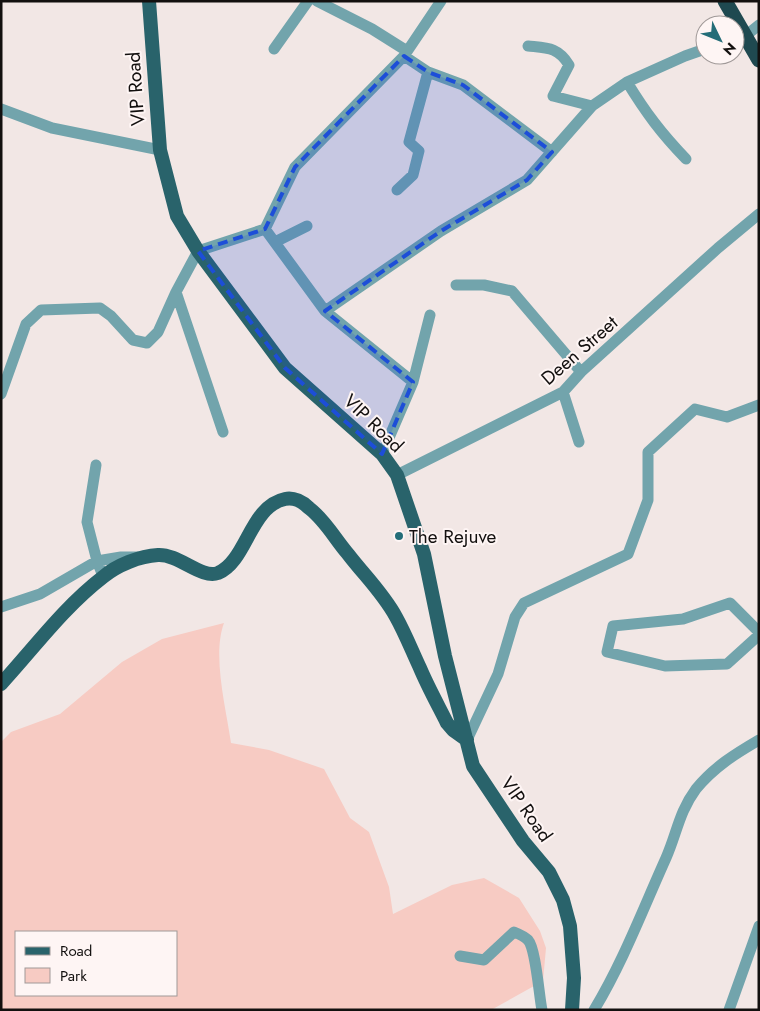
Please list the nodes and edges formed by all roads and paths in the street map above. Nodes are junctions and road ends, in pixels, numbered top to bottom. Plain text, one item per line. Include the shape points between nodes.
1 (149, 1) edge
2 (308, 1) edge
3 (317, 1) edge
4 (441, 1) edge
5 (726, 1) edge
6 (731, 15) edge
7 (759, 25) edge
8 (745, 35) edge
9 (745, 44) edge
10 (528, 46) dead end
11 (274, 49) dead end
12 (695, 52) edge
13 (406, 53) junction
14 (759, 60) edge
15 (428, 72) junction
16 (627, 82) junction
17 (592, 106) junction
18 (1, 109) edge
19 (160, 150) junction
20 (552, 152) junction
21 (686, 159) dead end
22 (397, 190) dead end
23 (759, 214) edge
24 (306, 226) dead end
25 (265, 229) junction
26 (275, 242) junction
27 (198, 251) junction
28 (456, 285) dead end
29 (176, 292) junction
30 (325, 311) junction
31 (430, 315) dead end
32 (581, 372) junction
33 (413, 382) junction
34 (563, 392) junction
35 (1, 394) edge
36 (759, 405) edge
37 (223, 432) dead end
38 (580, 442) dead end
39 (382, 454) junction
40 (96, 465) dead end
41 (397, 475) junction
42 (148, 557) junction
43 (97, 561) junction
44 (103, 576) junction
45 (1, 607) edge
46 (759, 634) edge
47 (1, 684) edge
48 (467, 740) junction
49 (759, 740) edge
50 (759, 926) edge
51 (460, 956) dead end
52 (542, 1010) edge
53 (572, 1010) edge
54 (594, 1010) edge
55 (730, 1010) edge

1 - 19 main road, VIP Road
2 - 11 street
3 - 13 street via 372,29
4 - 13 street
5 - 6 highway
7 - 8 street
9 - 14 highway
10 - 17 street via 554,49 564,56 569,65 553,96
12 - 16 street
13 - 15 street
13 - 25 street via 294,167
15 - 20 street via 463,85
15 - 22 street via 409,142 419,151 413,175
16 - 17 street
16 - 21 street via 646,114
17 - 20 street
18 - 19 street via 52,128
19 - 27 main road, VIP Road via 177,216
20 - 30 street via 528,180 442,231
23 - 32 street, Deen Street
24 - 26 street
25 - 26 street
25 - 27 street
26 - 30 street
27 - 29 street
27 - 39 main road, VIP Road via 285,368
28 - 32 street via 484,284 512,291
29 - 35 street via 158,332 147,343 133,340 100,308 41,310 26,324
29 - 37 street
30 - 33 street
31 - 33 street
32 - 34 street, Deen Street
33 - 39 street
34 - 38 street
34 - 41 street, Deen Street
36 - 48 street via 726,417 695,409 648,452 648,500 628,554 524,603 515,617 498,674
39 - 41 main road, VIP Road
40 - 43 street via 87,522
41 - 48 main road, VIP Road via 424,554 445,656
42 - 43 street via 121,556
42 - 44 main road
42 - 48 main road via 170,556 207,574 218,573 230,565 270,506 286,499 302,502 322,520 387,601 447,723
43 - 44 street
43 - 45 street via 40,594
44 - 47 main road
46 - 46 street via 730,603 683,619 612,626 606,652 665,666 727,664
48 - 53 main road, VIP Road via 473,766 523,841 549,872 563,900 571,935
49 - 54 street via 726,759 698,787 684,807 667,856 628,946
50 - 55 street
51 - 52 street via 484,960 514,932 522,935 530,941 534,956

